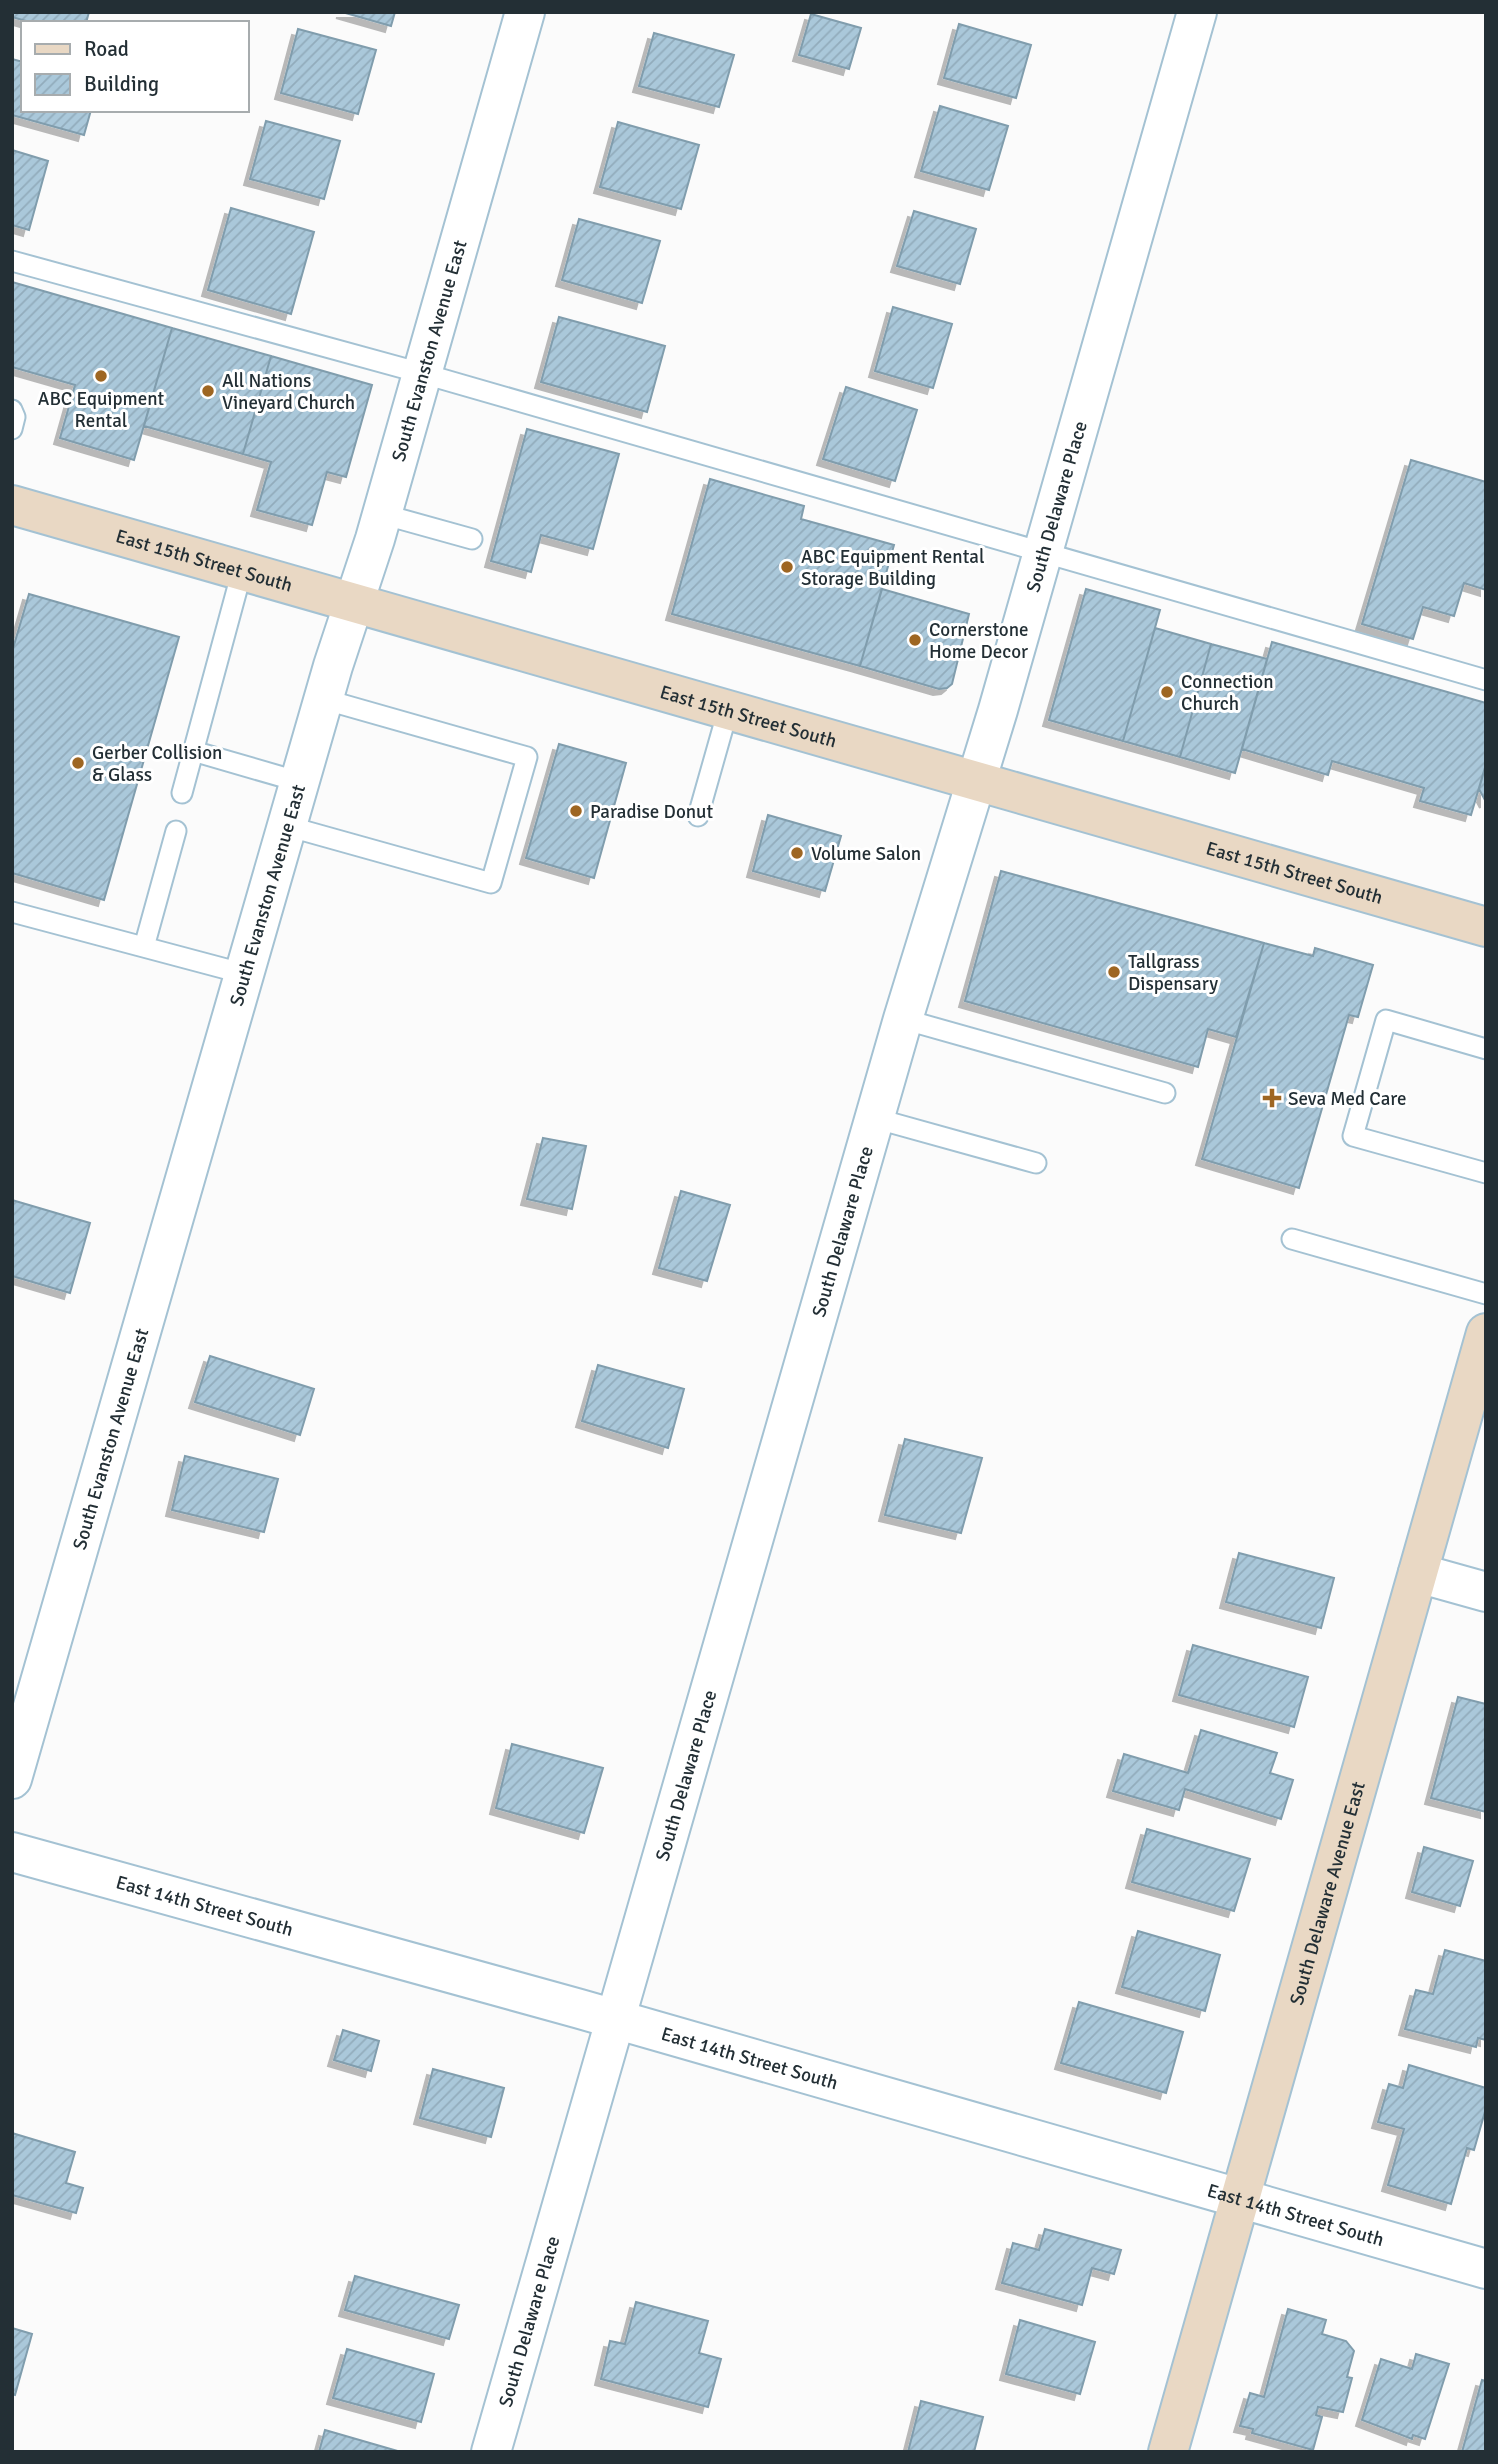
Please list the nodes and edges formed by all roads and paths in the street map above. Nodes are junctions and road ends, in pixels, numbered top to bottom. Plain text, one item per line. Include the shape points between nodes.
1 (525, 12) edge
2 (1197, 12) edge
3 (12, 261) edge
4 (421, 373) junction
5 (12, 410) edge
6 (12, 429) edge
7 (12, 505) edge
8 (382, 514) junction
9 (472, 539) dead end
10 (1043, 550) junction
11 (242, 571) junction
12 (354, 603) junction
13 (1486, 680) edge
14 (323, 699) junction
15 (728, 710) junction
16 (193, 751) junction
17 (976, 780) junction
18 (300, 782) junction
19 (182, 793) dead end
20 (698, 816) dead end
21 (287, 826) junction
22 (176, 831) dead end
23 (12, 912) edge
24 (1486, 927) edge
25 (144, 947) junction
26 (245, 974) junction
27 (903, 1019) junction
28 (1486, 1049) edge
29 (1165, 1093) dead end
30 (874, 1118) junction
31 (1036, 1163) dead end
32 (1486, 1173) edge
33 (1293, 1239) dead end
34 (1486, 1294) edge
35 (1486, 1333) edge
36 (1418, 1573) junction
37 (1486, 1592) edge
38 (12, 1779) edge
39 (12, 1852) edge
40 (617, 2020) junction
41 (1239, 2198) junction
42 (1486, 2269) edge
43 (491, 2452) edge
44 (1168, 2452) edge

1 - 4 street, South Evanston Avenue East
2 - 10 street, South Delaware Place
3 - 4 lane
4 - 8 street, South Evanston Avenue East
4 - 10 lane
5 - 6 lane
7 - 11 main road, East 15th Street South
8 - 9 lane
8 - 12 street, South Evanston Avenue East
10 - 13 lane
10 - 17 street, South Delaware Place
11 - 12 main road, East 15th Street South
11 - 16 lane
12 - 14 street, South Evanston Avenue East
12 - 15 main road, East 15th Street South
14 - 18 street, South Evanston Avenue East
14 - 21 lane via 527,757 495,870 491,883
15 - 17 main road, East 15th Street South
15 - 20 lane
16 - 18 lane
16 - 19 lane
17 - 24 main road, East 15th Street South
17 - 27 street, South Delaware Place
18 - 21 street, South Evanston Avenue East
21 - 26 street, South Evanston Avenue East
22 - 25 lane
23 - 25 lane
25 - 26 lane
26 - 38 street, South Evanston Avenue East
27 - 29 lane
27 - 30 street, South Delaware Place
28 - 32 lane via 1387,1020 1353,1136
30 - 31 lane
30 - 40 street, South Delaware Place
33 - 34 lane
35 - 36 main road, South Delaware Avenue East
36 - 37 street
36 - 41 main road, South Delaware Avenue East
39 - 40 street, East 14th Street South
40 - 41 street, East 14th Street South
40 - 43 street, South Delaware Place
41 - 42 street, East 14th Street South
41 - 44 main road, South Delaware Avenue East

